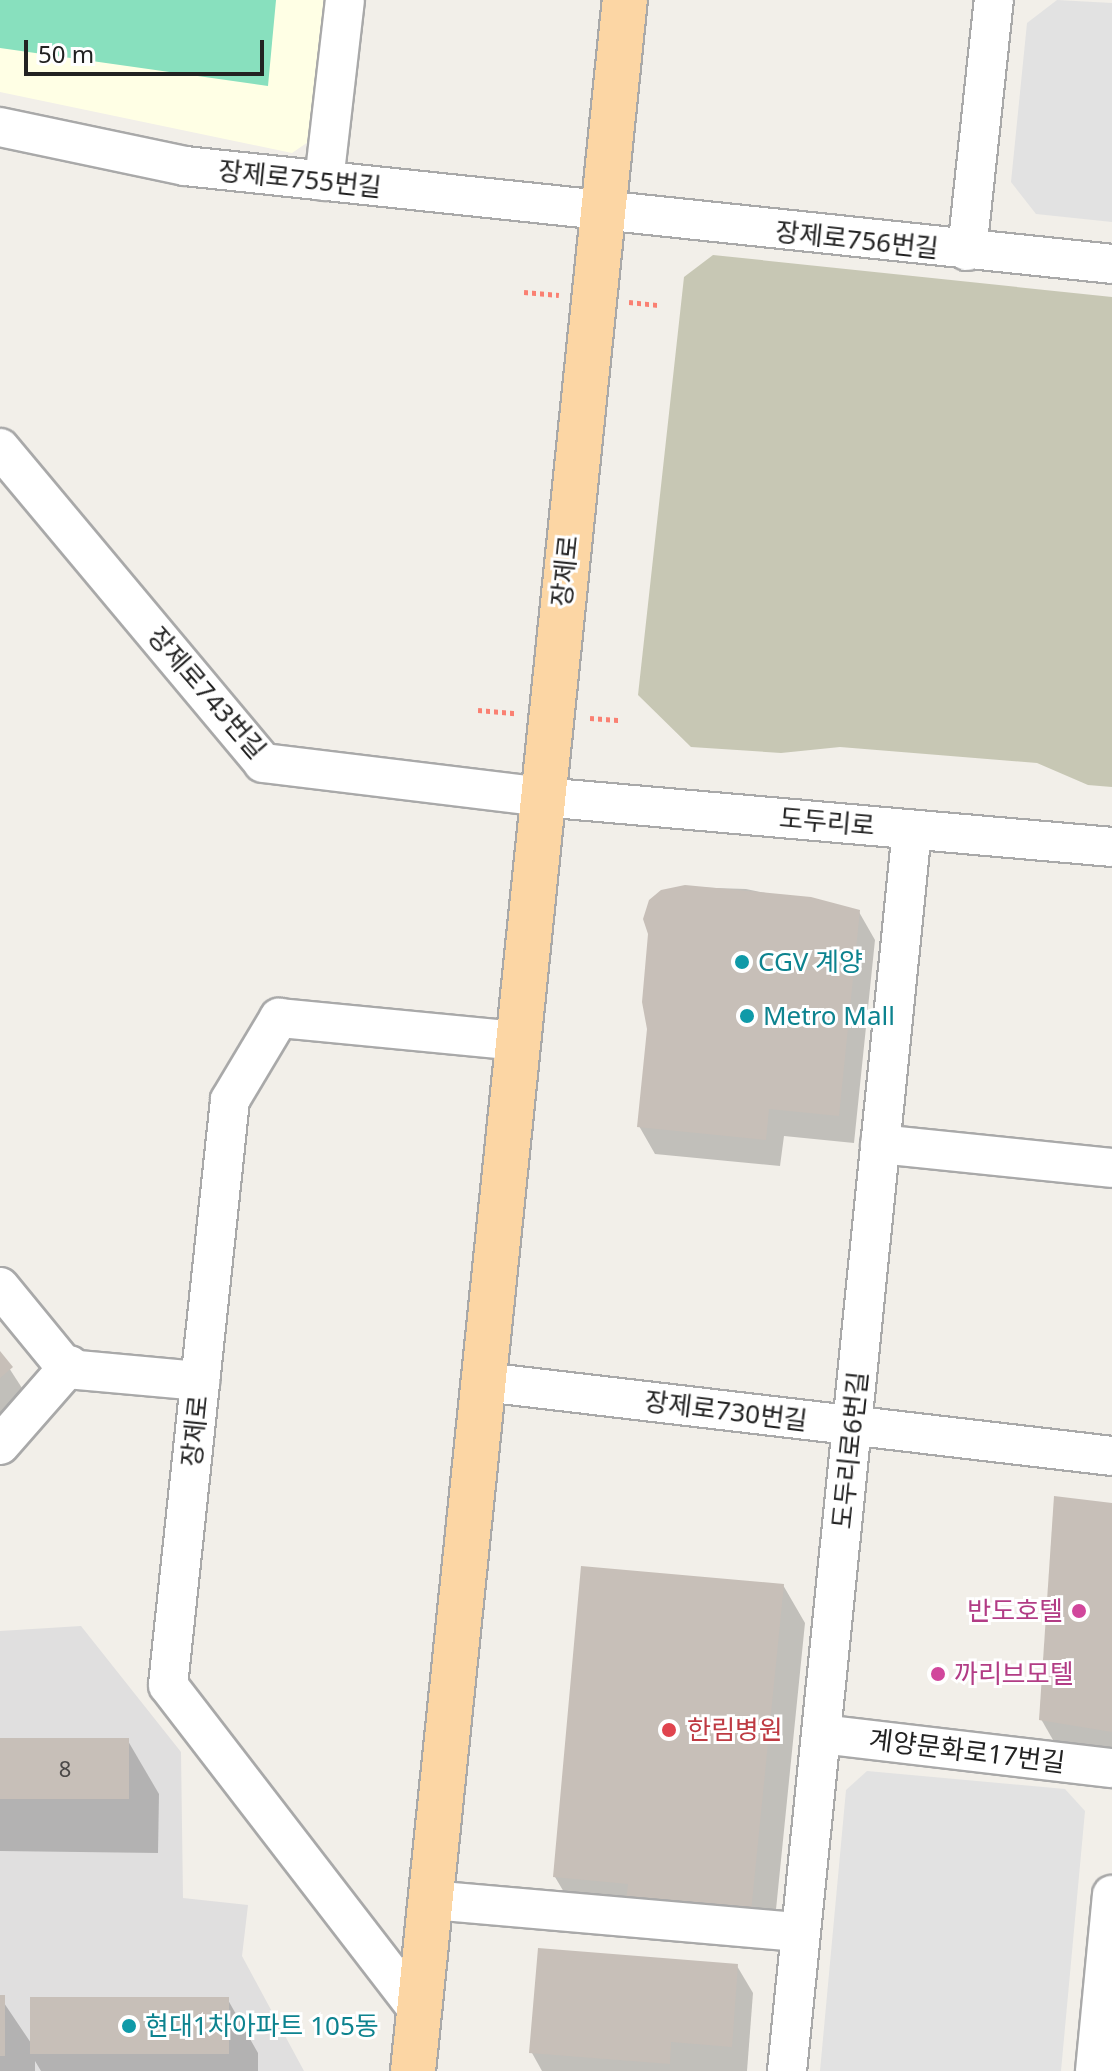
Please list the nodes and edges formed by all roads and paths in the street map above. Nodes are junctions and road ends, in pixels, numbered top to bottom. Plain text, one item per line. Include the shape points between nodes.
1 (345, 0) edge
2 (593, 0) edge
3 (625, 0) edge
4 (657, 0) edge
5 (994, 0) edge
6 (614, 102) junction
7 (0, 127) edge
8 (324, 181) junction
9 (602, 213) junction
10 (967, 251) junction
11 (1112, 264) edge
12 (0, 448) edge
13 (542, 797) junction
14 (912, 830) junction
15 (1112, 847) edge
16 (516, 1041) junction
17 (880, 1144) junction
18 (1112, 1168) edge
19 (0, 1287) edge
20 (69, 1367) junction
21 (200, 1381) junction
22 (484, 1382) junction
23 (852, 1427) junction
24 (0, 1445) edge
25 (1112, 1456) edge
26 (822, 1734) junction
27 (1112, 1768) edge
28 (1112, 1895) edge
29 (431, 1900) junction
30 (800, 1932) junction
31 (419, 2011) junction
32 (413, 2071) edge
33 (787, 2071) edge
34 (1095, 2071) edge

1 - 8 street
2 - 6 main road, 장제로
3 - 6 main road, 장제로
4 - 6 main road, 장제로
5 - 10 street
6 - 9 main road, 장제로
7 - 8 street, 장제로755번길 via 185,166
8 - 9 street, 장제로755번길
9 - 10 street, 장제로756번길
9 - 13 main road, 장제로
10 - 11 street, 장제로756번길
12 - 13 street, 장제로743번길 via 263,763
13 - 14 street, 도두리로
13 - 16 main road, 장제로
14 - 15 street, 도두리로
14 - 17 street, 도두리로6번길
16 - 21 street, 장제로 via 279,1018 230,1100
16 - 22 main road, 장제로
17 - 18 street
17 - 23 street, 도두리로6번길
19 - 20 street
20 - 21 street
20 - 24 street
21 - 31 street, 장제로 via 168,1685
22 - 23 street, 장제로730번길
22 - 29 main road, 장제로
23 - 25 street, 장제로730번길
23 - 26 street, 도두리로6번길
26 - 27 street, 계양문화로17번길
26 - 30 street, 도두리로6번길
28 - 34 street
29 - 30 street
29 - 31 main road, 장제로
30 - 33 street, 도두리로6번길
31 - 32 main road, 장제로

